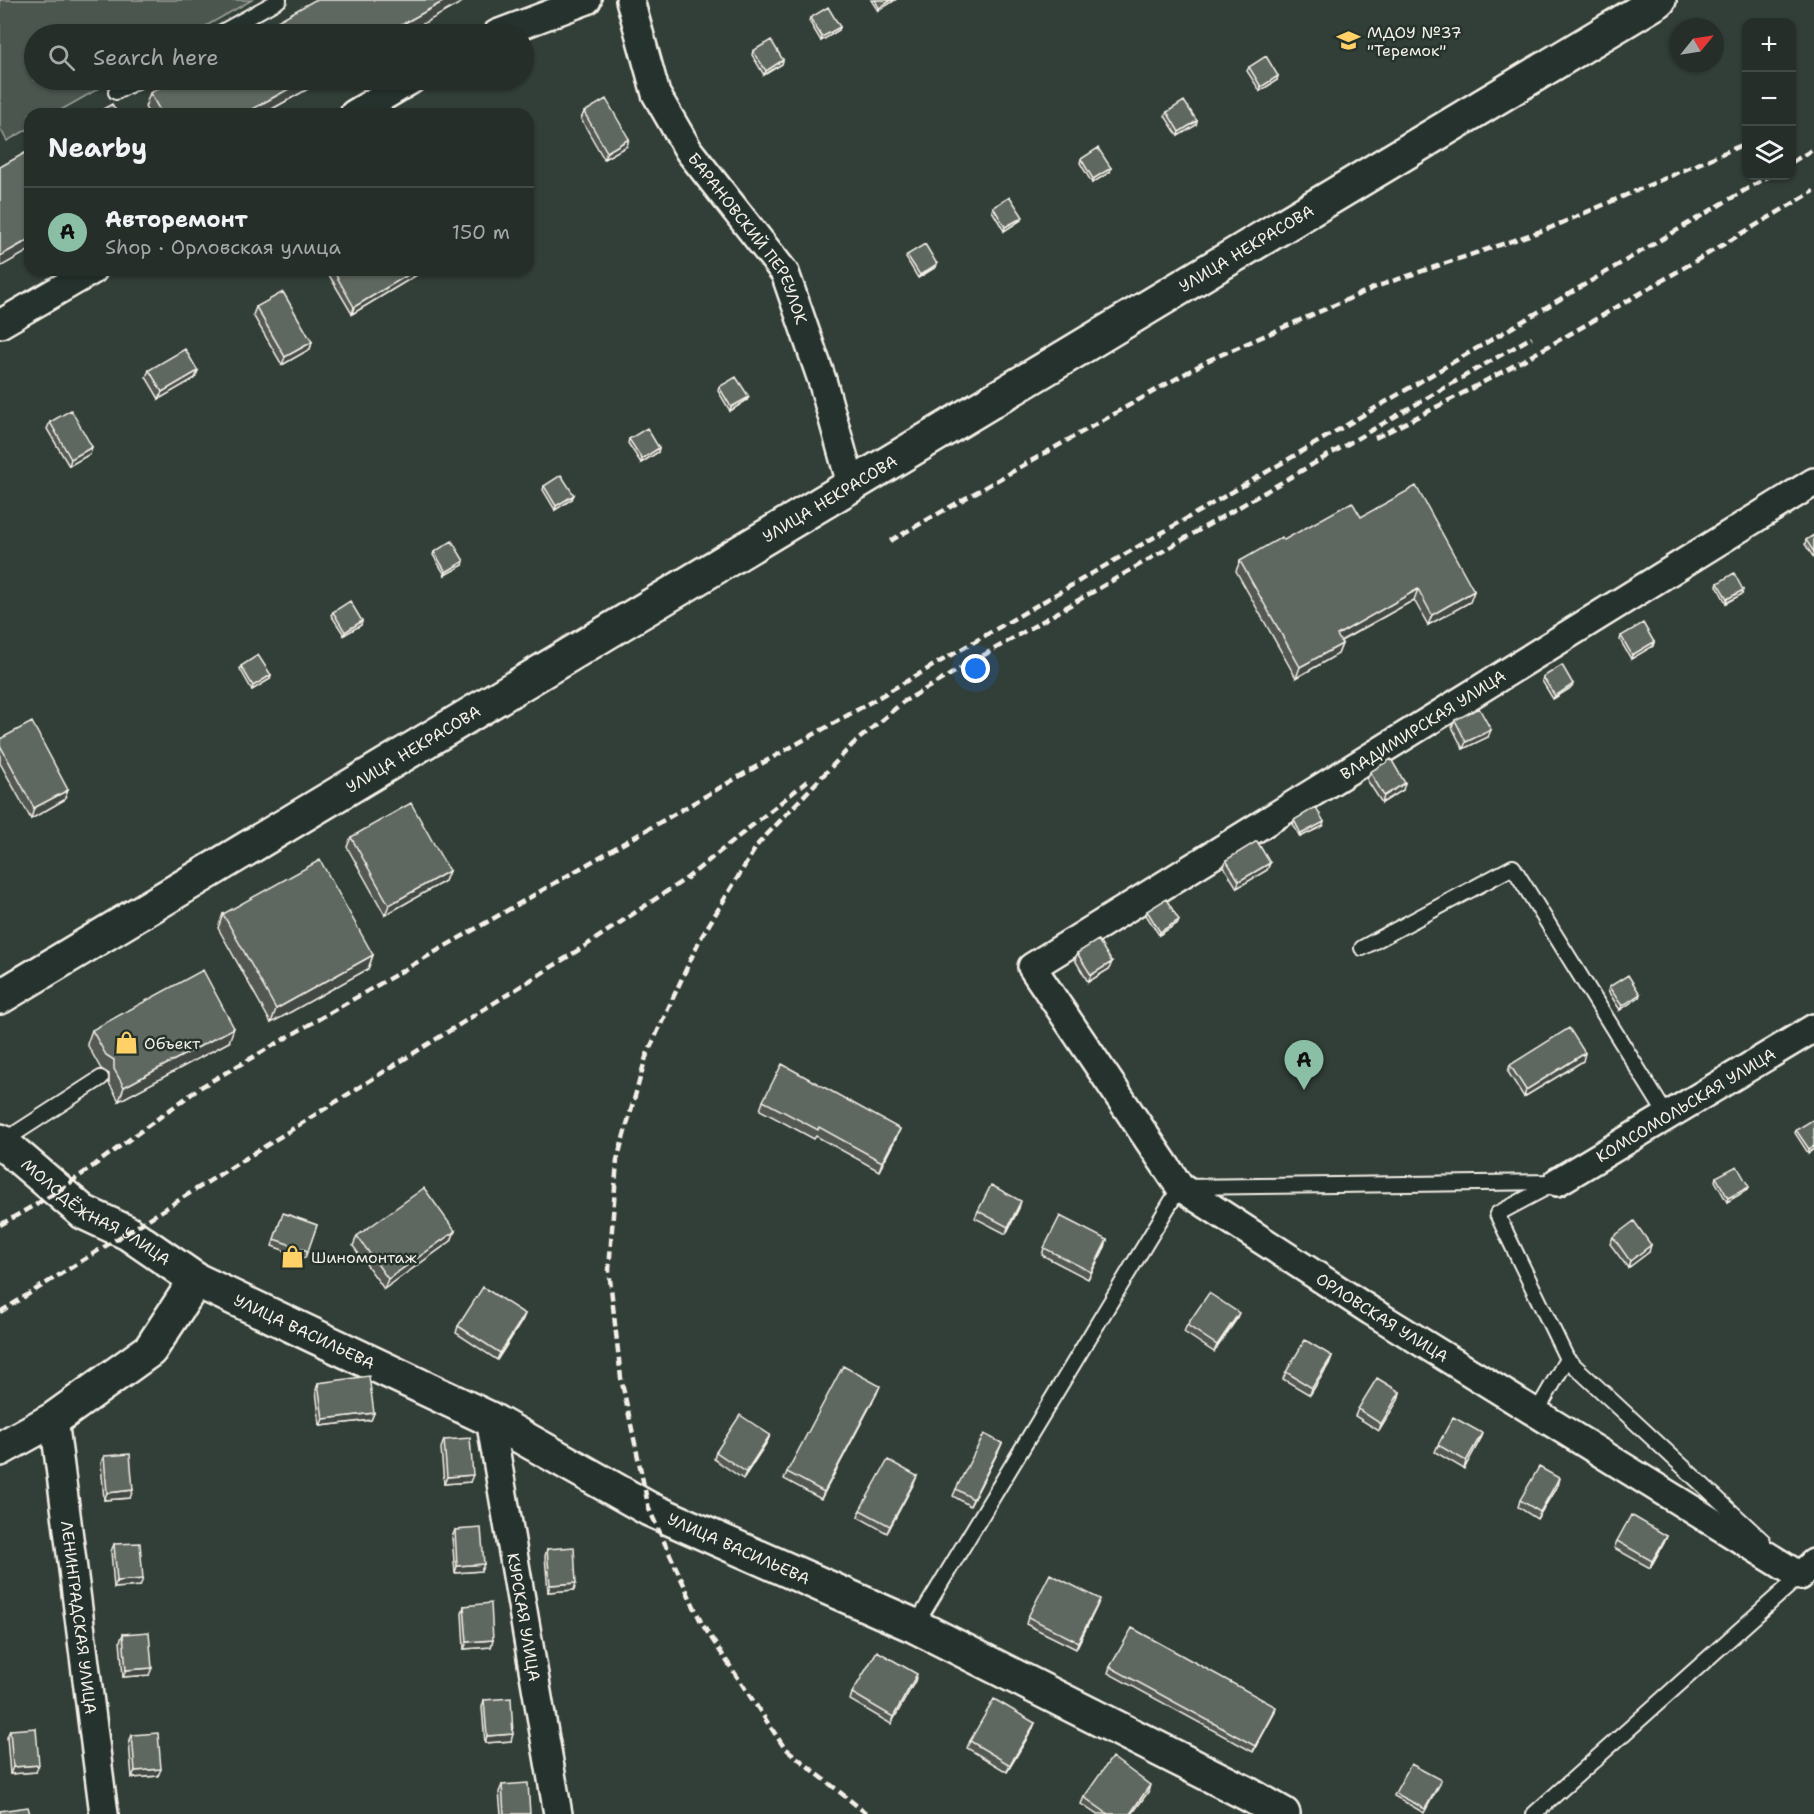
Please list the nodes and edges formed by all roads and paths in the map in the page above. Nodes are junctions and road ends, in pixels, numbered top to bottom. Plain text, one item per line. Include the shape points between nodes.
1 (279, 0) edge
2 (587, 0) edge
3 (630, 0) edge
4 (1659, 0) edge
5 (236, 24) edge
6 (523, 24) edge
7 (120, 90) edge
8 (394, 90) edge
9 (116, 92) dead end
10 (364, 108) edge
11 (83, 276) edge
12 (0, 324) edge
13 (1814, 483) edge
14 (851, 484) junction
15 (1362, 948) dead end
16 (1032, 967) joint
17 (0, 997) edge
18 (1814, 1028) edge
19 (101, 1078) dead end
20 (1667, 1116) junction
21 (1, 1142) edge
22 (1557, 1182) junction
23 (1180, 1187) junction
24 (196, 1280) junction
25 (1567, 1359) junction
26 (1536, 1413) junction
27 (54, 1419) junction
28 (490, 1419) junction
29 (0, 1449) edge
30 (1809, 1574) edge
31 (915, 1626) junction
32 (104, 1814) edge
33 (558, 1814) edge
34 (1283, 1814) edge
35 (1534, 1814) edge

1 - 5 lane
2 - 6 street
3 - 14 street, БАРАНОВСКИЙ ПЕРЕУЛОК via 656,94 689,150 785,273 822,380
4 - 14 street, УЛИЦА НЕКРАСОВА
7 - 9 lane
8 - 10 street
11 - 12 street
13 - 16 street, ВЛАДИМИРСКАЯ УЛИЦА
14 - 17 street, УЛИЦА НЕКРАСОВА
15 - 20 lane via 1513,867
16 - 23 street, ОРЛОВСКАЯ УЛИЦА
18 - 20 street, КОМСОМОЛЬСКАЯ УЛИЦА
19 - 21 lane
20 - 22 street, КОМСОМОЛЬСКАЯ УЛИЦА
21 - 24 street, МОЛОДЁЖНАЯ УЛИЦА via 82,1212 128,1233
22 - 23 lane
22 - 25 lane via 1497,1214
23 - 26 street, ОРЛОВСКАЯ УЛИЦА
23 - 31 lane
24 - 27 street via 150,1350
24 - 28 street, УЛИЦА ВАСИЛЬЕВА
25 - 26 lane
25 - 30 lane
26 - 30 street, ОРЛОВСКАЯ УЛИЦА
27 - 29 street
27 - 32 street, ЛЕНИНГРАДСКАЯ УЛИЦА
28 - 31 street, УЛИЦА ВАСИЛЬЕВА via 649,1509
28 - 33 street, КУРСКАЯ УЛИЦА
30 - 35 lane
31 - 34 street, УЛИЦА ВАСИЛЬЕВА

